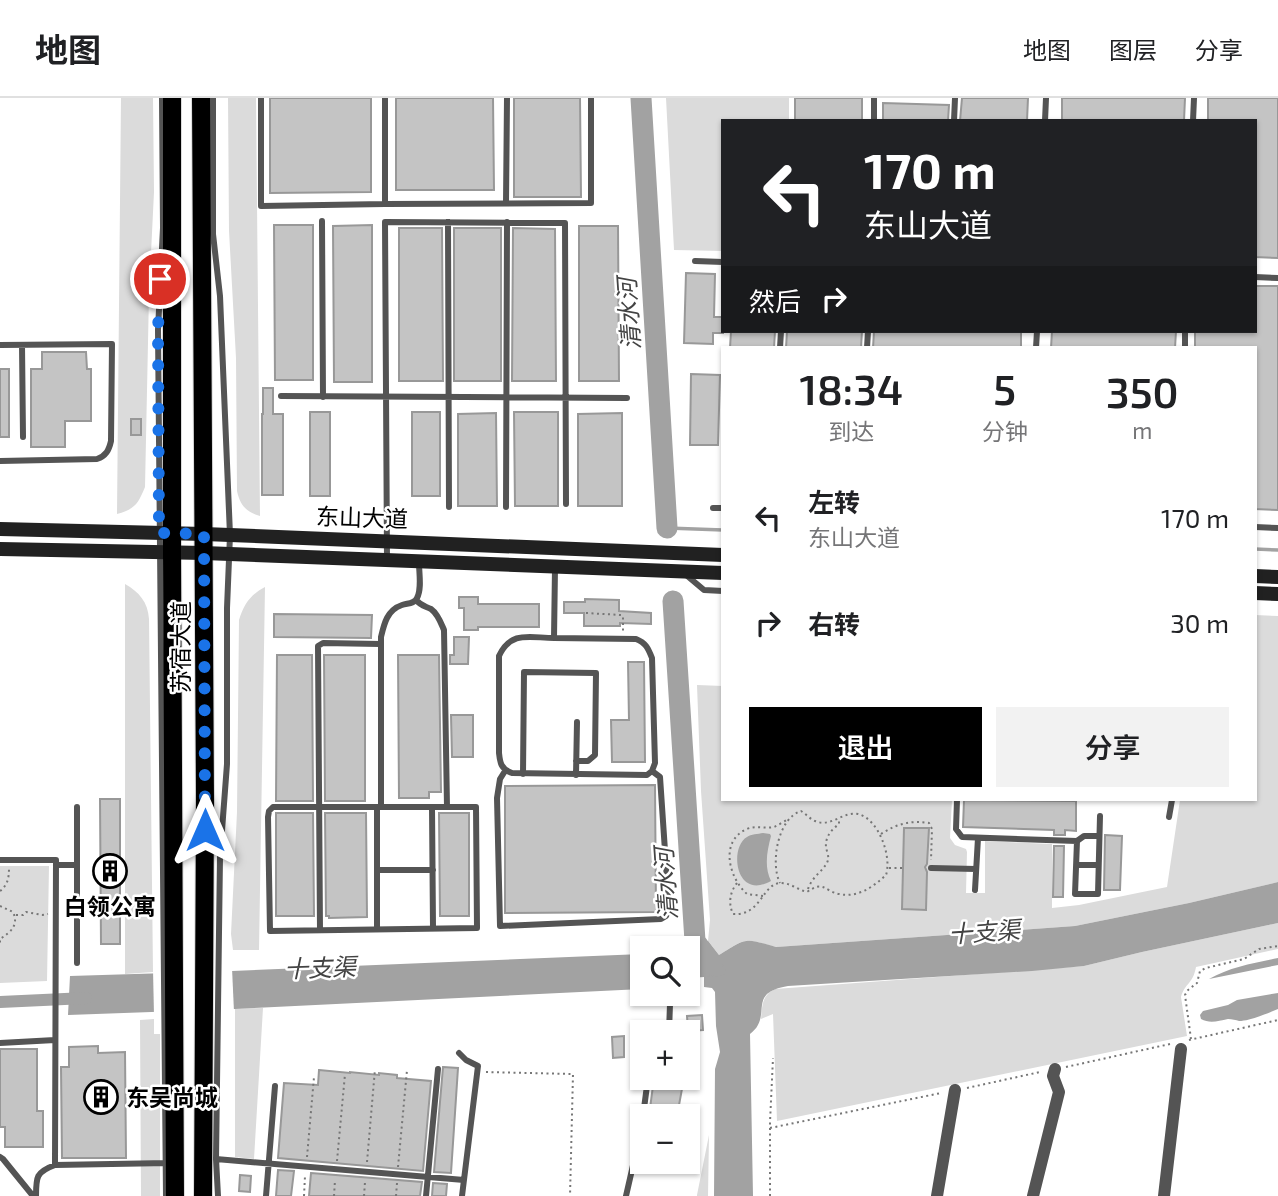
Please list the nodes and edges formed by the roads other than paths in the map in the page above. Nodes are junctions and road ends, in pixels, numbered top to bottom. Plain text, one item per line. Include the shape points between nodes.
1 (162, 98) edge
2 (172, 98) edge
3 (201, 98) edge
4 (213, 98) edge
5 (261, 98) edge
6 (385, 98) edge
7 (507, 98) edge
8 (591, 98) edge
9 (874, 98) edge
10 (955, 98) edge
11 (1046, 98) edge
12 (1194, 98) edge
13 (874, 119) edge
14 (954, 119) edge
15 (1045, 119) edge
16 (1193, 119) edge
17 (506, 203) junction
18 (385, 204) junction
19 (322, 221) dead end
20 (448, 222) junction
21 (507, 222) junction
22 (695, 261) dead end
23 (721, 262) edge
24 (1257, 277) edge
25 (1278, 278) edge
26 (0, 345) edge
27 (22, 345) junction
28 (281, 396) dead end
29 (323, 397) junction
30 (386, 397) junction
31 (449, 397) junction
32 (506, 398) junction
33 (566, 398) junction
34 (627, 398) dead end
35 (23, 437) dead end
36 (0, 461) edge
37 (566, 504) dead end
38 (449, 507) dead end
39 (506, 507) dead end
40 (713, 508) dead end
41 (721, 508) edge
42 (1257, 527) edge
43 (1278, 528) edge
44 (0, 529) edge
45 (165, 533) junction
46 (204, 534) junction
47 (230, 535) junction
48 (387, 541) junction
49 (0, 549) edge
50 (165, 552) junction
51 (204, 552) junction
52 (229, 554) junction
53 (721, 555) edge
54 (387, 560) junction
55 (419, 561) junction
56 (555, 566) junction
57 (680, 571) junction
58 (721, 573) edge
59 (1257, 576) edge
60 (1278, 577) edge
61 (721, 591) edge
62 (1257, 593) edge
63 (1278, 594) edge
64 (416, 600) junction
65 (554, 638) junction
66 (380, 644) junction
67 (577, 722) dead end
68 (576, 761) junction
69 (505, 771) junction
70 (652, 771) junction
71 (523, 774) junction
72 (576, 775) junction
73 (957, 801) edge
74 (1172, 801) edge
75 (77, 807) dead end
76 (320, 807) junction
77 (379, 807) junction
78 (432, 807) junction
79 (447, 807) junction
80 (1100, 816) dead end
81 (1169, 817) dead end
82 (1099, 836) junction
83 (978, 838) junction
84 (1077, 841) junction
85 (0, 860) edge
86 (56, 865) junction
87 (77, 865) junction
88 (1076, 865) junction
89 (1098, 865) junction
90 (931, 868) road end
91 (976, 869) junction
92 (377, 870) junction
93 (433, 870) junction
94 (975, 890) dead end
95 (433, 928) junction
96 (377, 929) junction
97 (320, 930) junction
98 (211, 962) junction
99 (77, 963) dead end
100 (211, 1017) junction
101 (55, 1040) junction
102 (0, 1043) edge
103 (1181, 1049) road end
104 (459, 1053) dead end
105 (438, 1069) dead end
106 (1055, 1069) road end
107 (275, 1086) dead end
108 (955, 1090) road end
109 (0, 1157) edge
110 (216, 1159) junction
111 (170, 1163) junction
112 (269, 1164) junction
113 (55, 1165) junction
114 (630, 1174) edge
115 (429, 1177) junction
116 (464, 1180) junction
117 (35, 1196) edge
118 (166, 1196) edge
119 (174, 1196) edge
120 (202, 1196) edge
121 (218, 1196) edge
122 (266, 1196) edge
123 (426, 1196) edge
124 (462, 1196) edge
125 (625, 1196) edge
126 (937, 1196) edge
127 (1033, 1196) edge
128 (1164, 1196) edge

1 - 45 lane via 158,330
2 - 45 main road, 苏宿大道
3 - 46 main road, 苏宿大道
4 - 47 lane via 213,234
5 - 18 lane via 261,206
6 - 18 lane
7 - 17 lane
8 - 17 lane via 591,203
9 - 13 lane
10 - 14 lane
11 - 15 lane
12 - 16 lane
17 - 18 lane
19 - 29 lane
20 - 21 lane
20 - 30 lane via 385,222
20 - 31 lane
21 - 32 lane
21 - 33 lane via 565,223
22 - 23 lane
24 - 25 lane
26 - 27 lane
27 - 35 lane
27 - 36 lane via 112,344 111,441 103,457 97,459
28 - 29 lane
29 - 30 lane
30 - 31 lane
30 - 48 lane
31 - 32 lane
31 - 38 lane
32 - 33 lane
32 - 39 lane
33 - 34 lane
33 - 37 lane
40 - 41 lane
42 - 43 lane
44 - 45 main road, 东山大道
45 - 46 main road, 东山大道
45 - 50 main road, 苏宿大道
46 - 47 main road, 东山大道
46 - 51 main road, 苏宿大道
47 - 48 main road, 东山大道
47 - 52 lane
48 - 53 main road, 东山大道
48 - 54 lane
49 - 50 main road, 东山大道
50 - 51 main road, 东山大道
50 - 111 main road, 苏宿大道
51 - 52 main road, 东山大道
51 - 98 main road, 苏宿大道
52 - 54 main road, 东山大道
52 - 98 lane via 227,764
54 - 55 main road, 东山大道
55 - 56 main road, 东山大道
55 - 64 lane
56 - 57 main road, 东山大道
56 - 65 lane
57 - 58 main road, 东山大道
57 - 61 lane via 704,590
59 - 60 main road
62 - 63 main road
64 - 66 lane via 388,614
64 - 79 lane via 436,614 444,630
65 - 69 lane via 510,640 499,656 499,753
65 - 70 lane via 636,639 647,646 652,658
66 - 76 lane via 318,646
66 - 77 lane
67 - 68 lane
68 - 71 lane via 589,761 595,755 596,673 524,672
68 - 72 lane
69 - 70 lane via 497,798 500,926 666,916 660,777
69 - 71 lane
70 - 72 lane via 639,776
71 - 72 lane
73 - 83 lane via 958,834
74 - 81 lane
75 - 87 lane
76 - 77 lane
76 - 97 lane
76 - 97 lane via 273,807 268,817 270,931
77 - 78 lane
77 - 92 lane
78 - 79 lane
78 - 93 lane
79 - 95 lane via 476,807 478,928
80 - 82 lane
82 - 84 lane
82 - 89 lane
83 - 84 lane
83 - 91 lane
84 - 88 lane
85 - 86 lane via 56,860
86 - 87 lane
86 - 101 lane
87 - 99 lane
88 - 89 lane
88 - 89 lane via 1075,894 1098,894
90 - 91 lane
91 - 94 lane
92 - 93 lane
92 - 96 lane
93 - 95 lane
95 - 96 lane
96 - 97 lane
98 - 100 main road, 苏宿大道
100 - 110 lane
100 - 120 main road, 苏宿大道
101 - 102 lane
101 - 113 lane
103 - 128 street
104 - 116 lane via 478,1066
105 - 115 lane
106 - 127 street via 1059,1092
107 - 112 lane
108 - 126 street
109 - 117 lane
110 - 112 lane
110 - 121 lane
111 - 113 lane
111 - 118 lane
111 - 119 main road, 苏宿大道
112 - 115 lane
112 - 122 lane
113 - 117 lane via 39,1174
114 - 125 lane
115 - 116 lane
115 - 123 lane
116 - 124 lane

